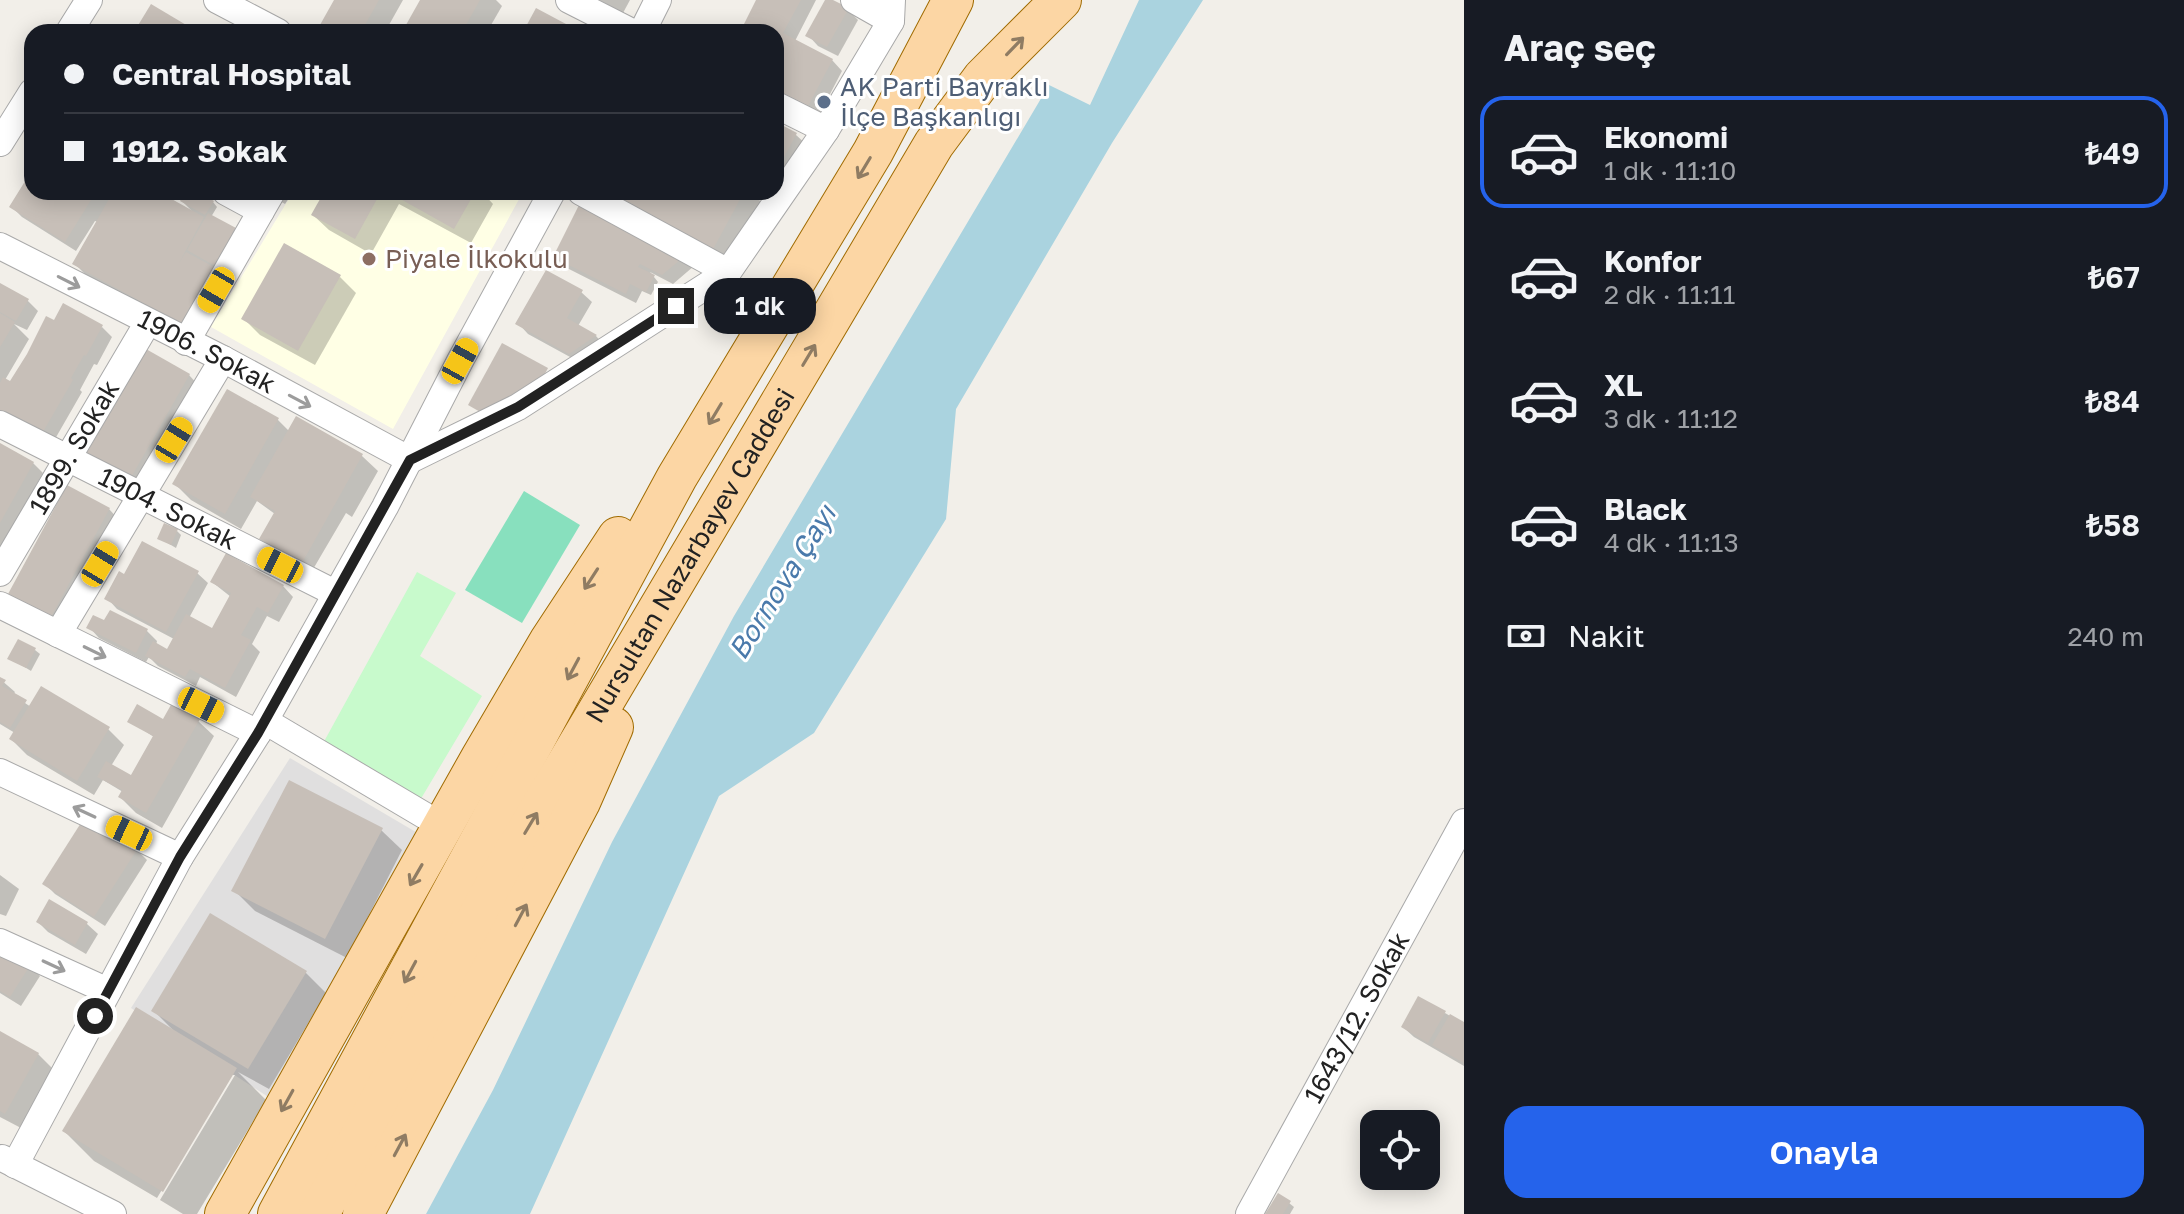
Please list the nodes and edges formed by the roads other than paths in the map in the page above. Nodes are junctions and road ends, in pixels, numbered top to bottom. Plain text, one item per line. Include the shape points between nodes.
1 (89, 0) edge
2 (217, 0) edge
3 (569, 0) edge
4 (658, 0) edge
5 (854, 0) edge
6 (1061, 0) edge
7 (950, 3) edge
8 (892, 11) edge
9 (74, 24) edge
10 (263, 24) edge
11 (616, 24) edge
12 (646, 24) edge
13 (24, 104) edge
14 (784, 109) edge
15 (826, 130) junction
16 (1, 138) edge
17 (784, 191) edge
18 (548, 200) edge
19 (596, 200) edge
20 (778, 200) edge
21 (266, 202) edge
22 (0, 246) edge
23 (728, 272) junction
24 (148, 322) junction
25 (186, 342) junction
26 (223, 359) junction
27 (0, 424) edge
28 (66, 459) junction
29 (410, 460) junction
30 (677, 477) junction
31 (141, 495) junction
32 (0, 573) edge
33 (335, 593) junction
34 (0, 605) edge
35 (655, 614) junction
36 (58, 634) junction
37 (262, 727) junction
38 (0, 772) edge
39 (1464, 822) edge
40 (444, 827) junction
41 (180, 857) junction
42 (0, 942) edge
43 (108, 991) junction
44 (346, 1128) junction
45 (8, 1161) edge
46 (113, 1214) edge
47 (225, 1214) edge
48 (278, 1214) edge
49 (319, 1214) edge
50 (363, 1214) edge
51 (1249, 1214) edge

1 - 9 street
2 - 10 street
3 - 11 street
4 - 12 street
5 - 8 street
35 -> 6 main road, Nursultan Nazarbayev Caddesi via 934,144 983,78
7 -> 30 main road, Nursultan Nazarbayev Caddesi via 873,152
8 - 15 street
13 - 16 street
14 - 15 street
15 - 17 street
18 - 29 street
19 - 23 street
20 - 23 street
21 - 25 street
22 -> 24 street, 1906. Sokak
23 - 29 street via 518,407
24 - 25 street, 1906. Sokak
24 - 28 street, 1899. Sokak
25 - 26 street, 1906. Sokak
26 -> 29 street, 1906. Sokak
26 - 31 street
27 - 28 street, 1904. Sokak
28 - 31 street, 1904. Sokak
28 - 32 street, 1899. Sokak
29 - 33 street
30 -> 40 main road via 619,535 549,642
30 -> 44 main road, Nursultan Nazarbayev Caddesi
31 - 33 street, 1904. Sokak
31 - 36 street
33 - 37 street
34 - 36 street
44 -> 35 main road, Nursultan Nazarbayev Caddesi
50 -> 35 main road via 580,802
36 -> 37 street
37 - 40 street
37 - 41 street
41 -> 38 street
39 - 51 street, 1643/12. Sokak
40 -> 47 main road
41 - 43 street
42 -> 43 street
43 - 45 street
44 - 48 main road
44 - 49 main road
45 - 46 street

